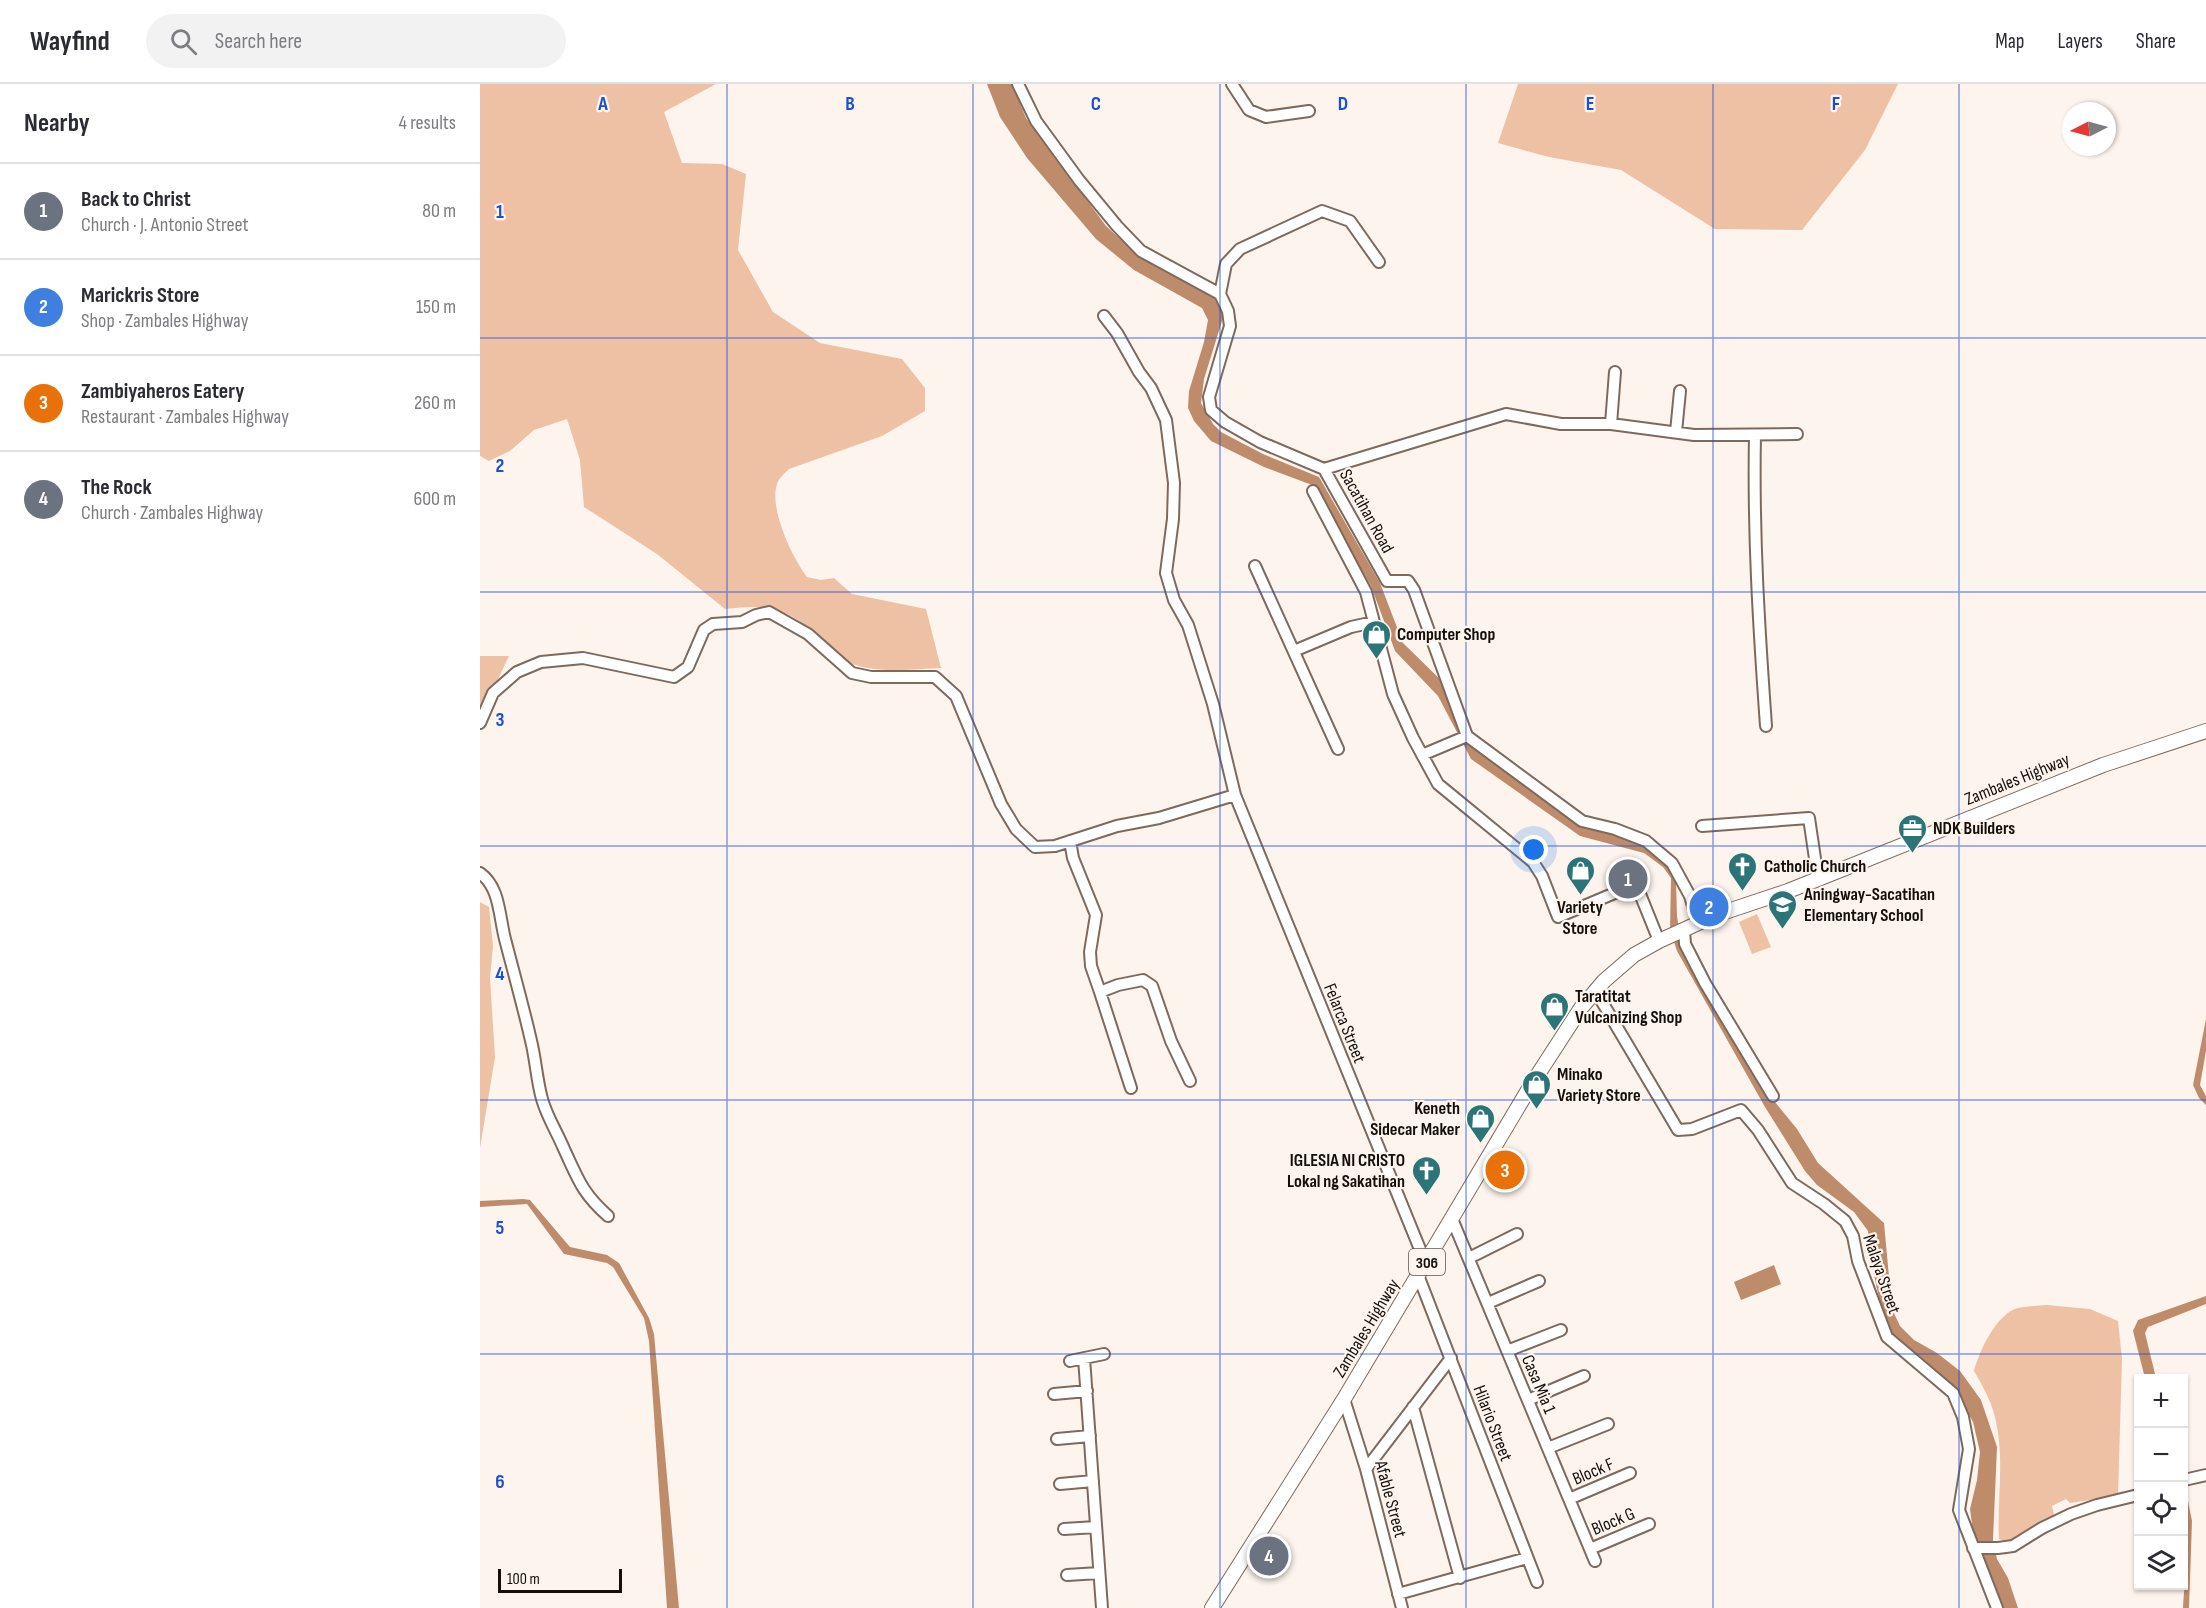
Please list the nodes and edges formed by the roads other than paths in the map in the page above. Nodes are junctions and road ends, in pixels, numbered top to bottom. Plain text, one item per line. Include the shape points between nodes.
1 (1018, 84) edge
2 (1232, 84) edge
3 (1309, 111) dead end
4 (1379, 262) dead end
5 (1220, 294) junction
6 (1104, 316) dead end
7 (1615, 372) dead end
8 (1680, 391) dead end
9 (1611, 424) junction
10 (1676, 432) junction
11 (1797, 434) dead end
12 (1755, 435) junction
13 (1324, 470) junction
14 (1313, 490) dead end
15 (1256, 566) dead end
16 (1374, 622) junction
17 (1294, 651) junction
18 (480, 723) edge
19 (1766, 726) dead end
20 (2206, 731) edge
21 (1467, 736) junction
22 (1338, 749) dead end
23 (1422, 755) junction
24 (1235, 795) junction
25 (1701, 826) dead end
26 (1070, 841) junction
27 (480, 873) edge
28 (1818, 879) junction
29 (1698, 923) junction
30 (1683, 930) junction
31 (1662, 940) junction
32 (1094, 974) junction
33 (1118, 985) junction
34 (1595, 990) junction
35 (1100, 992) junction
36 (1190, 1081) dead end
37 (1131, 1088) dead end
38 (1773, 1095) dead end
39 (608, 1216) dead end
40 (1452, 1219) junction
41 (1517, 1234) dead end
42 (1469, 1258) junction
43 (1422, 1269) junction
44 (1539, 1281) dead end
45 (1488, 1303) junction
46 (1561, 1330) dead end
47 (1507, 1350) junction
48 (1104, 1354) dead end
49 (1084, 1358) junction
50 (1450, 1358) junction
51 (1070, 1361) dead end
52 (1584, 1376) dead end
53 (1087, 1391) junction
54 (1054, 1394) dead end
55 (1344, 1399) junction
56 (1528, 1400) junction
57 (1413, 1407) junction
58 (1608, 1424) dead end
59 (1090, 1436) junction
60 (1057, 1439) dead end
61 (1548, 1448) junction
62 (1366, 1469) junction
63 (1630, 1473) dead end
64 (2206, 1475) edge
65 (2188, 1480) edge
66 (1093, 1481) junction
67 (1060, 1484) dead end
68 (2134, 1496) edge
69 (1569, 1499) junction
70 (1649, 1524) dead end
71 (1096, 1527) junction
72 (1064, 1529) dead end
73 (1973, 1548) junction
74 (1590, 1549) junction
75 (1527, 1558) junction
76 (1595, 1561) dead end
77 (1099, 1573) junction
78 (1066, 1575) dead end
79 (1460, 1578) junction
80 (1537, 1582) dead end
81 (1398, 1594) junction
82 (1102, 1608) edge
83 (1212, 1608) edge
84 (1402, 1608) edge
85 (1998, 1608) edge

1 - 5 street via 1036,121 1079,180 1141,251
2 - 3 street via 1249,110 1266,117
4 - 5 street via 1350,221 1322,211 1240,249 1226,264
5 - 13 street, Sacatihan Road via 1230,326 1209,397 1211,410 1260,442
6 - 24 street, Felarca Street via 1151,388 1166,420 1174,483 1166,573 1214,704
7 - 9 street
8 - 10 street
9 - 10 street
9 - 13 street via 1562,424 1506,414
10 - 12 street
11 - 12 street
12 - 19 street via 1755,575
13 - 21 street, Sacatihan Road via 1387,581 1408,581 1414,590
14 - 16 street via 1366,592
15 - 17 street
16 - 17 street via 1351,627
16 - 23 street via 1393,694
17 - 22 street
18 - 26 street via 493,693 517,672 541,662 583,658 674,677 688,667 704,630 713,624 742,622 770,612 808,634 852,673 871,677 935,677 956,696 1001,804 1016,829 1035,848
20 - 28 main road, Zambales Highway / 306 via 2103,765
21 - 23 street
21 - 29 street via 1582,821 1646,841 1672,863
23 - 31 street via 1438,784 1533,862 1558,916 1636,884
24 - 26 street
24 - 43 street, Felarca Street
25 - 28 street via 1809,818
26 - 32 street via 1096,915 1090,952
27 - 39 street via 489,879 496,894 542,1098 552,1125 589,1200
28 - 29 main road, Zambales Highway / 306
29 - 30 main road, Zambales Highway / 306
30 - 31 main road, Zambales Highway / 306
30 - 38 street via 1685,944 1705,983
31 - 34 main road, Zambales Highway / 306 via 1634,955
32 - 33 street
32 - 35 street
33 - 35 street
33 - 36 street via 1143,980 1152,987
34 - 40 main road, Zambales Highway / 306 via 1533,1082
34 - 73 street, Malaya Street via 1678,1130 1692,1129 1741,1110 1792,1183 1845,1221 1887,1337 1953,1393 1963,1417 1969,1449 1959,1509
35 - 37 street
40 - 42 street, Casa Mia 1
40 - 43 main road, Zambales Highway / 306
41 - 42 street
42 - 45 street, Casa Mia 1
43 - 50 street, Hilario Street
43 - 55 main road, Zambales Highway / 306
44 - 45 street
45 - 47 street, Casa Mia 1
46 - 47 street
47 - 56 street, Casa Mia 1
48 - 49 street
49 - 51 street
49 - 53 street
50 - 57 street
50 - 75 street, Hilario Street
52 - 56 street
53 - 54 street
53 - 59 street
55 - 62 street, Afable Street
55 - 83 main road, Zambales Highway / 306
56 - 61 street, Casa Mia 1
57 - 62 street
57 - 79 street
58 - 61 street
59 - 60 street
59 - 66 street
61 - 69 street, Casa Mia 1
62 - 81 street, Afable Street
63 - 69 street, Block F
64 - 65 street
66 - 67 street
66 - 71 street
68 - 73 street via 2071,1514 2013,1546
69 - 74 street, Casa Mia 1
70 - 74 street, Block G
71 - 72 street
71 - 77 street
73 - 85 street, Malaya Street
74 - 76 street, Casa Mia 1
75 - 79 street
75 - 80 street, Hilario Street
77 - 78 street
77 - 82 street
79 - 81 street
81 - 84 street, Afable Street

